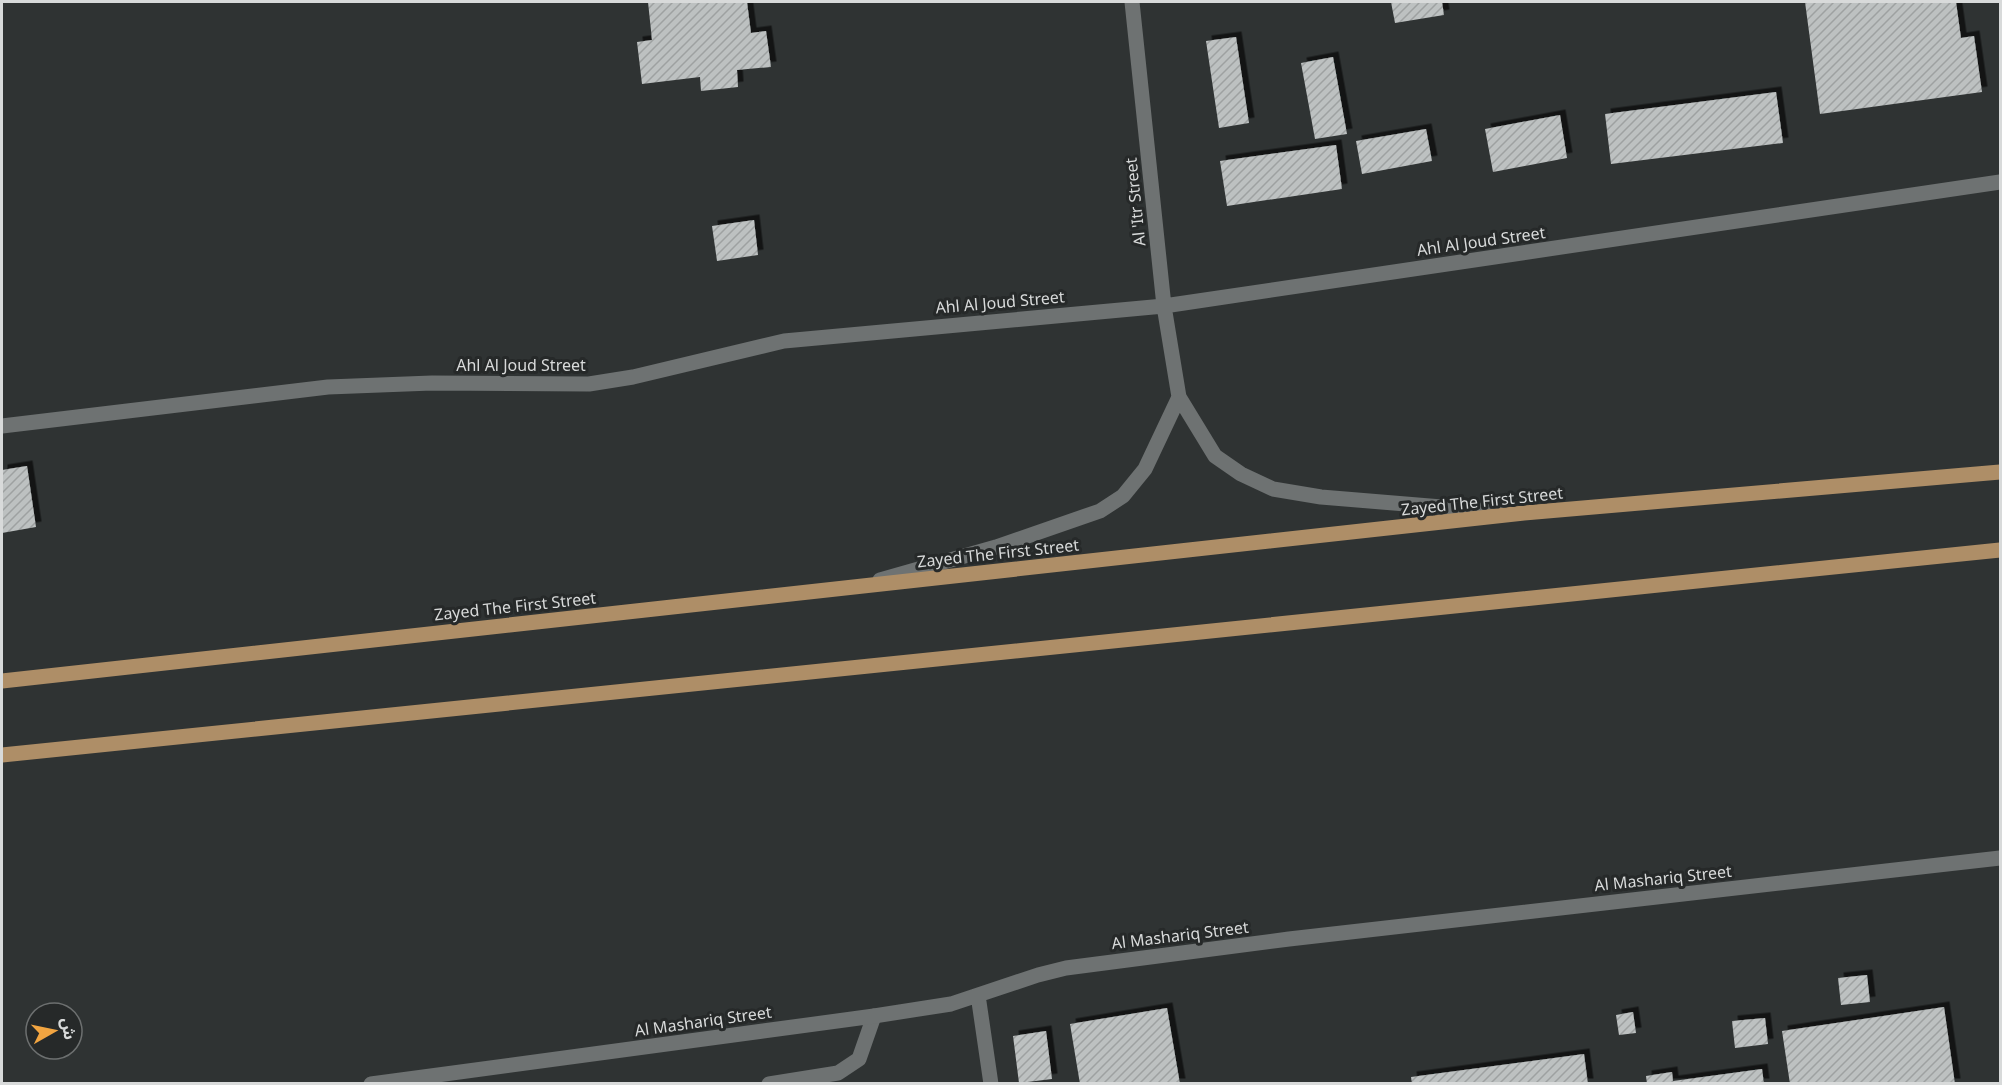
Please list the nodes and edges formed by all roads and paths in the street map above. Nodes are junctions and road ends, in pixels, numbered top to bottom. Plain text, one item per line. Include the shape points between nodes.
1 (1132, 2) edge
2 (2001, 183) edge
3 (1164, 306) junction
4 (1179, 397) junction
5 (2, 426) edge
6 (2001, 472) edge
7 (1524, 513) junction
8 (2001, 550) edge
9 (855, 587) junction
10 (2, 681) edge
11 (2, 755) edge
12 (2001, 858) edge
13 (978, 995) junction
14 (873, 1016) junction
15 (372, 1083) edge
16 (769, 1083) edge
17 (991, 1083) edge

1 - 3 street, Al 'Itr Street
2 - 3 street, Ahl Al Joud Street
3 - 4 street, Al 'Itr Street
3 - 5 street, Ahl Al Joud Street via 784,341 589,384 328,387
4 - 7 street, Al 'Itr Street via 1215,456 1273,489 1321,497
4 - 9 street via 1145,469 1123,496 1100,511 996,547
6 - 7 main road, Zayed The First Street
7 - 9 main road, Zayed The First Street
8 - 11 main road
9 - 10 main road, Zayed The First Street
12 - 13 street, Al Mashariq Street via 1066,968
13 - 14 street, Al Mashariq Street via 951,1004
13 - 17 street
14 - 15 street, Al Mashariq Street
14 - 16 street via 859,1059 838,1073

